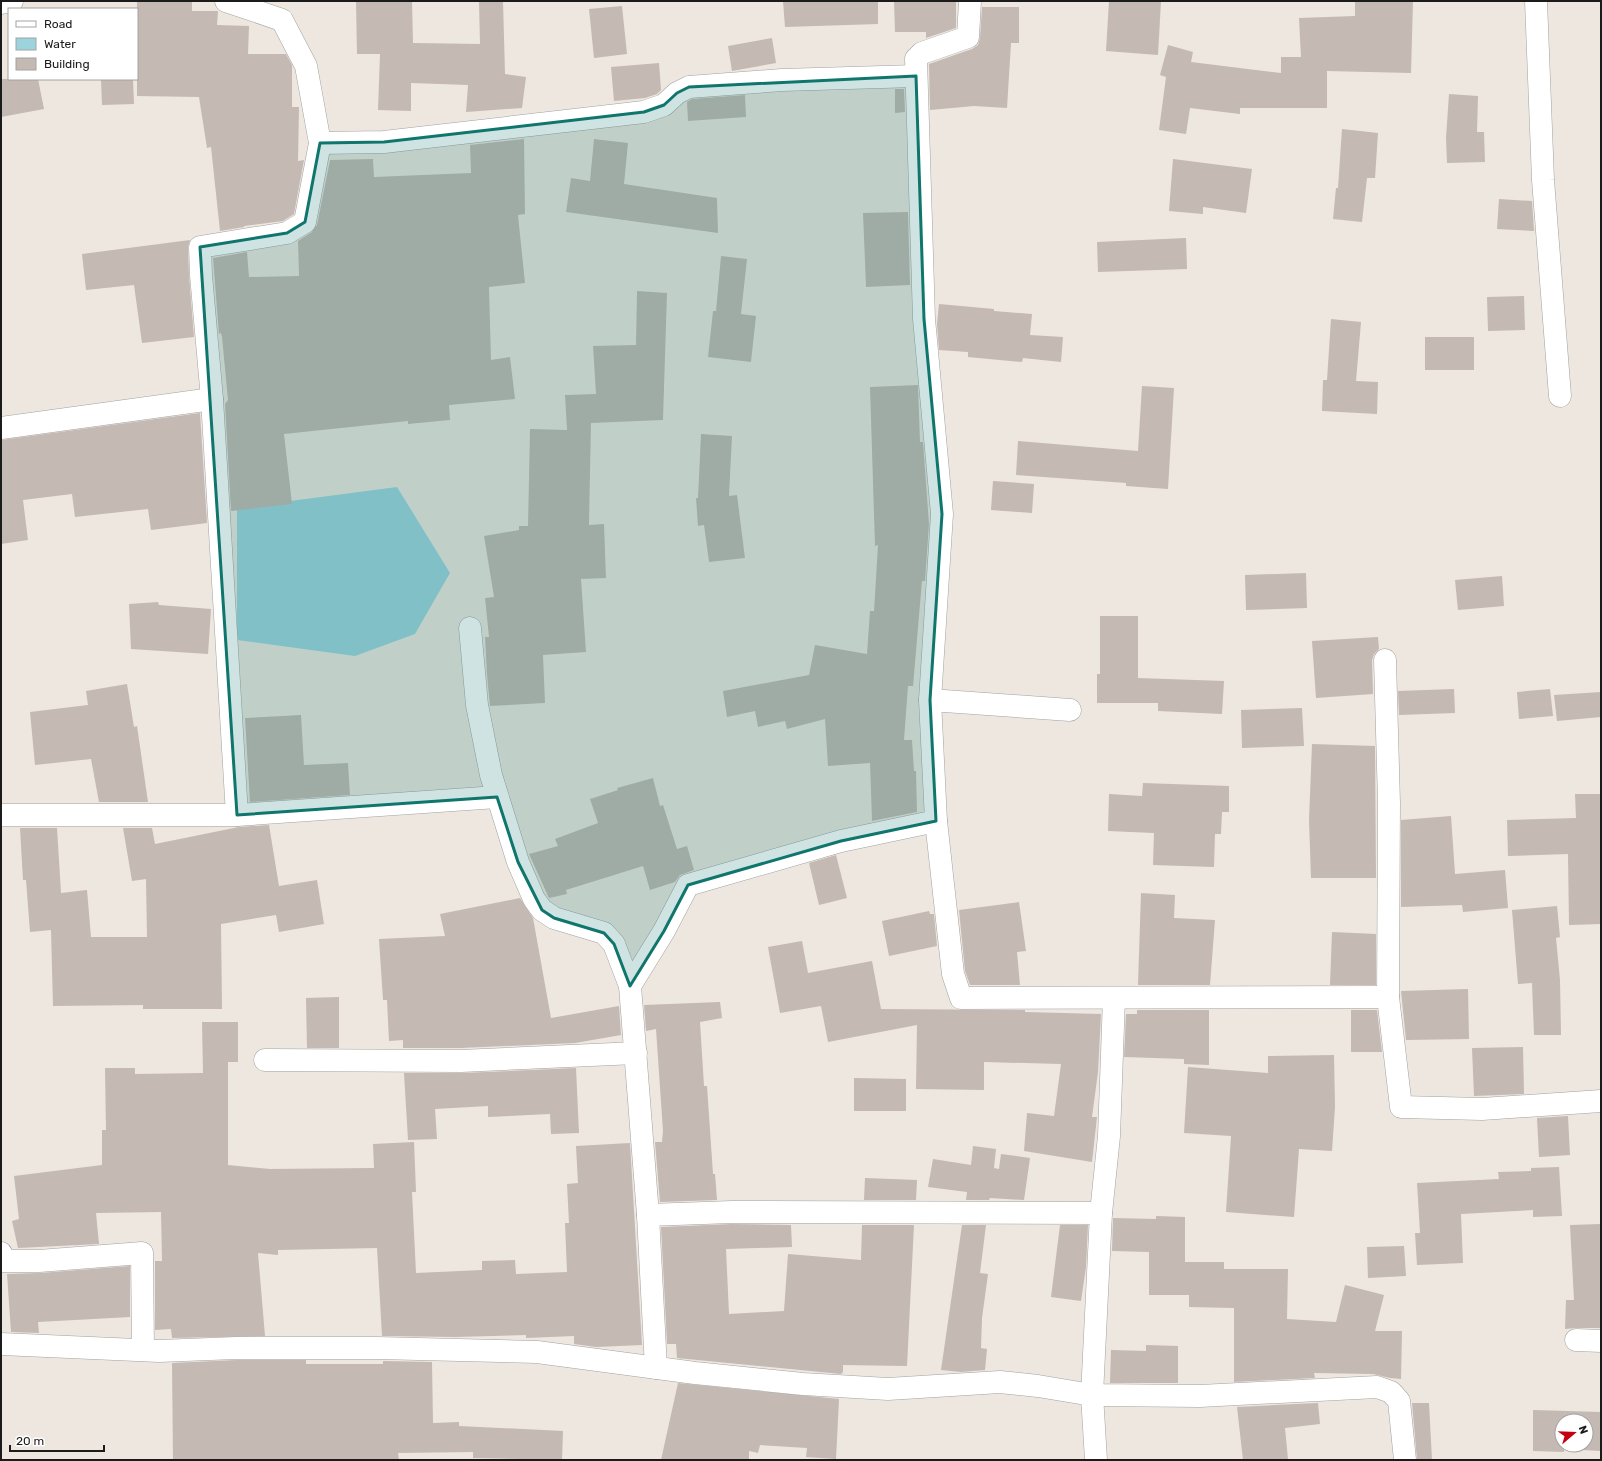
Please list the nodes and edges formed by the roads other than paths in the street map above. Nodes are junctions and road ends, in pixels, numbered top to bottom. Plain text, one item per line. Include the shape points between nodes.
1 (12, 1) edge
2 (226, 1) edge
3 (970, 1) edge
4 (1536, 1) edge
5 (1, 4) edge
6 (916, 76) junction
7 (320, 143) junction
8 (1560, 396) dead end
9 (212, 399) junction
10 (1, 428) edge
11 (470, 628) dead end
12 (1385, 660) dead end
13 (930, 700) junction
14 (1070, 710) dead end
15 (498, 796) junction
16 (1, 815) edge
17 (237, 815) junction
18 (936, 821) junction
19 (630, 986) junction
20 (1388, 997) junction
21 (1114, 998) junction
22 (636, 1053) junction
23 (265, 1060) dead end
24 (1601, 1101) edge
25 (1101, 1213) junction
26 (648, 1215) junction
27 (1, 1253) edge
28 (1576, 1340) dead end
29 (1601, 1341) edge
30 (1, 1344) edge
31 (143, 1350) junction
32 (656, 1368) junction
33 (1092, 1395) junction
34 (1096, 1460) edge
35 (1405, 1460) edge

1 - 5 street
2 - 7 street via 282,20 306,66
3 - 6 street via 968,38 922,53 916,59
4 - 8 street via 1543,180
6 - 7 street via 782,80 689,87 677,93 664,105 644,112 384,142
6 - 13 street via 924,319 942,514
7 - 9 street via 304,222 287,232 200,247
9 - 10 street
9 - 17 street
11 - 15 street via 477,704 491,775
12 - 20 street
13 - 14 street
13 - 18 street
15 - 17 street
15 - 19 street via 518,862 534,899 542,910 554,918 604,933 614,944
16 - 17 street
18 - 19 street via 841,841 688,885 664,931
18 - 21 street via 953,974 961,998
19 - 22 street
20 - 21 street
20 - 24 street via 1401,1107 1482,1109
21 - 25 street via 1109,1136
22 - 23 street via 462,1062
22 - 26 street
25 - 26 street via 732,1212
25 - 33 street
26 - 32 street
27 - 31 street via 4,1261 39,1261 142,1253
28 - 29 street
30 - 31 street
31 - 32 street via 377,1348 537,1352
32 - 33 street via 803,1384 888,1389 1000,1382
33 - 34 street
33 - 35 street via 1200,1396 1377,1387 1391,1392 1399,1401

